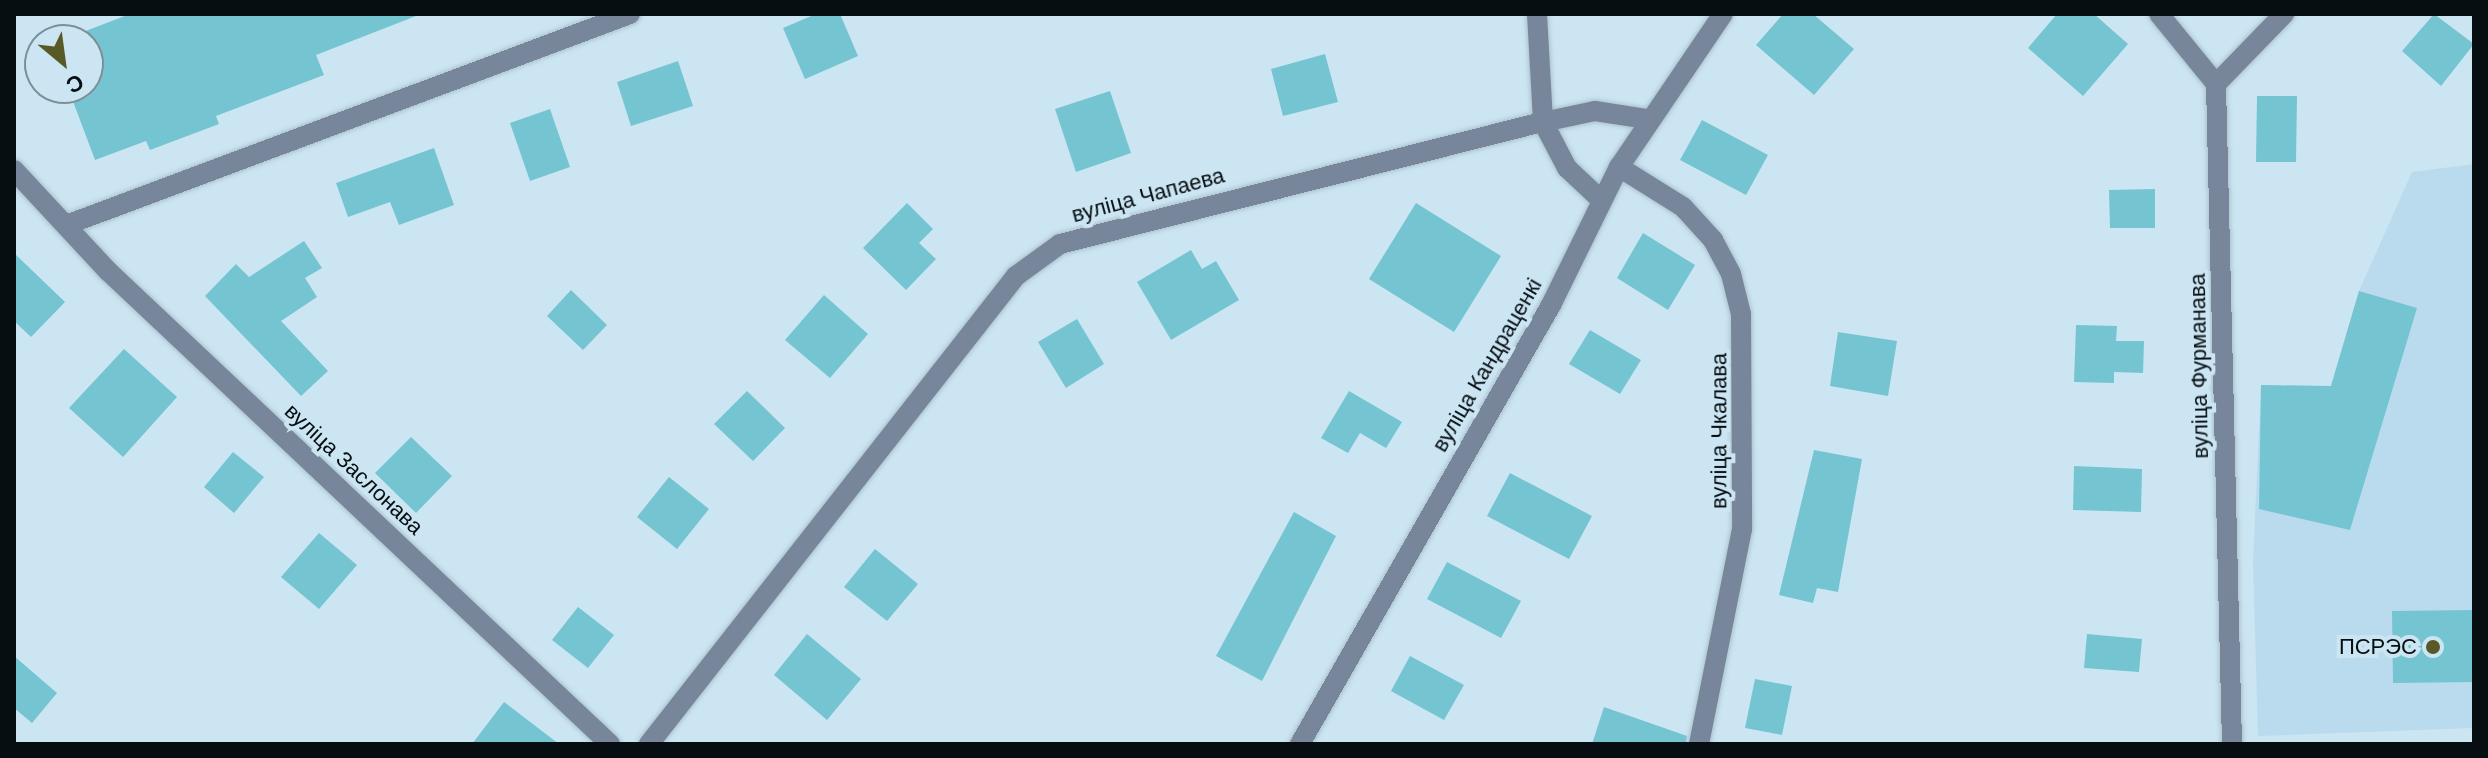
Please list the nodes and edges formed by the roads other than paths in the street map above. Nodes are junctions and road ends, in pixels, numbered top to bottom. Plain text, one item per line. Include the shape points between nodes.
1 (630, 14) edge
2 (1537, 14) edge
3 (1723, 14) edge
4 (2159, 14) edge
5 (2284, 14) edge
6 (2216, 84) junction
7 (1647, 119) junction
8 (1543, 122) junction
9 (1619, 167) junction
10 (14, 170) edge
11 (1600, 199) junction
12 (69, 224) junction
13 (610, 744) edge
14 (649, 744) edge
15 (1300, 744) edge
16 (1699, 744) edge
17 (2232, 744) edge

1 - 12 street
2 - 8 street
3 - 7 street, вуліца Кандраценкі
4 - 6 street
5 - 6 street
6 - 17 street, вуліца Фурманава
7 - 8 street, вуліца Чапаева via 1595,111
7 - 9 street, вуліца Кандраценкі
8 - 11 street via 1567,168
8 - 14 street, вуліца Чапаева via 1060,244 1016,276
9 - 11 street, вуліца Кандраценкі
9 - 16 street, вуліца Чкалава via 1683,207 1713,240 1731,274 1741,314 1742,529
10 - 12 street, вуліца Заслонава
11 - 15 street, вуліца Кандраценкі via 1551,305
12 - 13 street, вуліца Заслонава via 108,271

